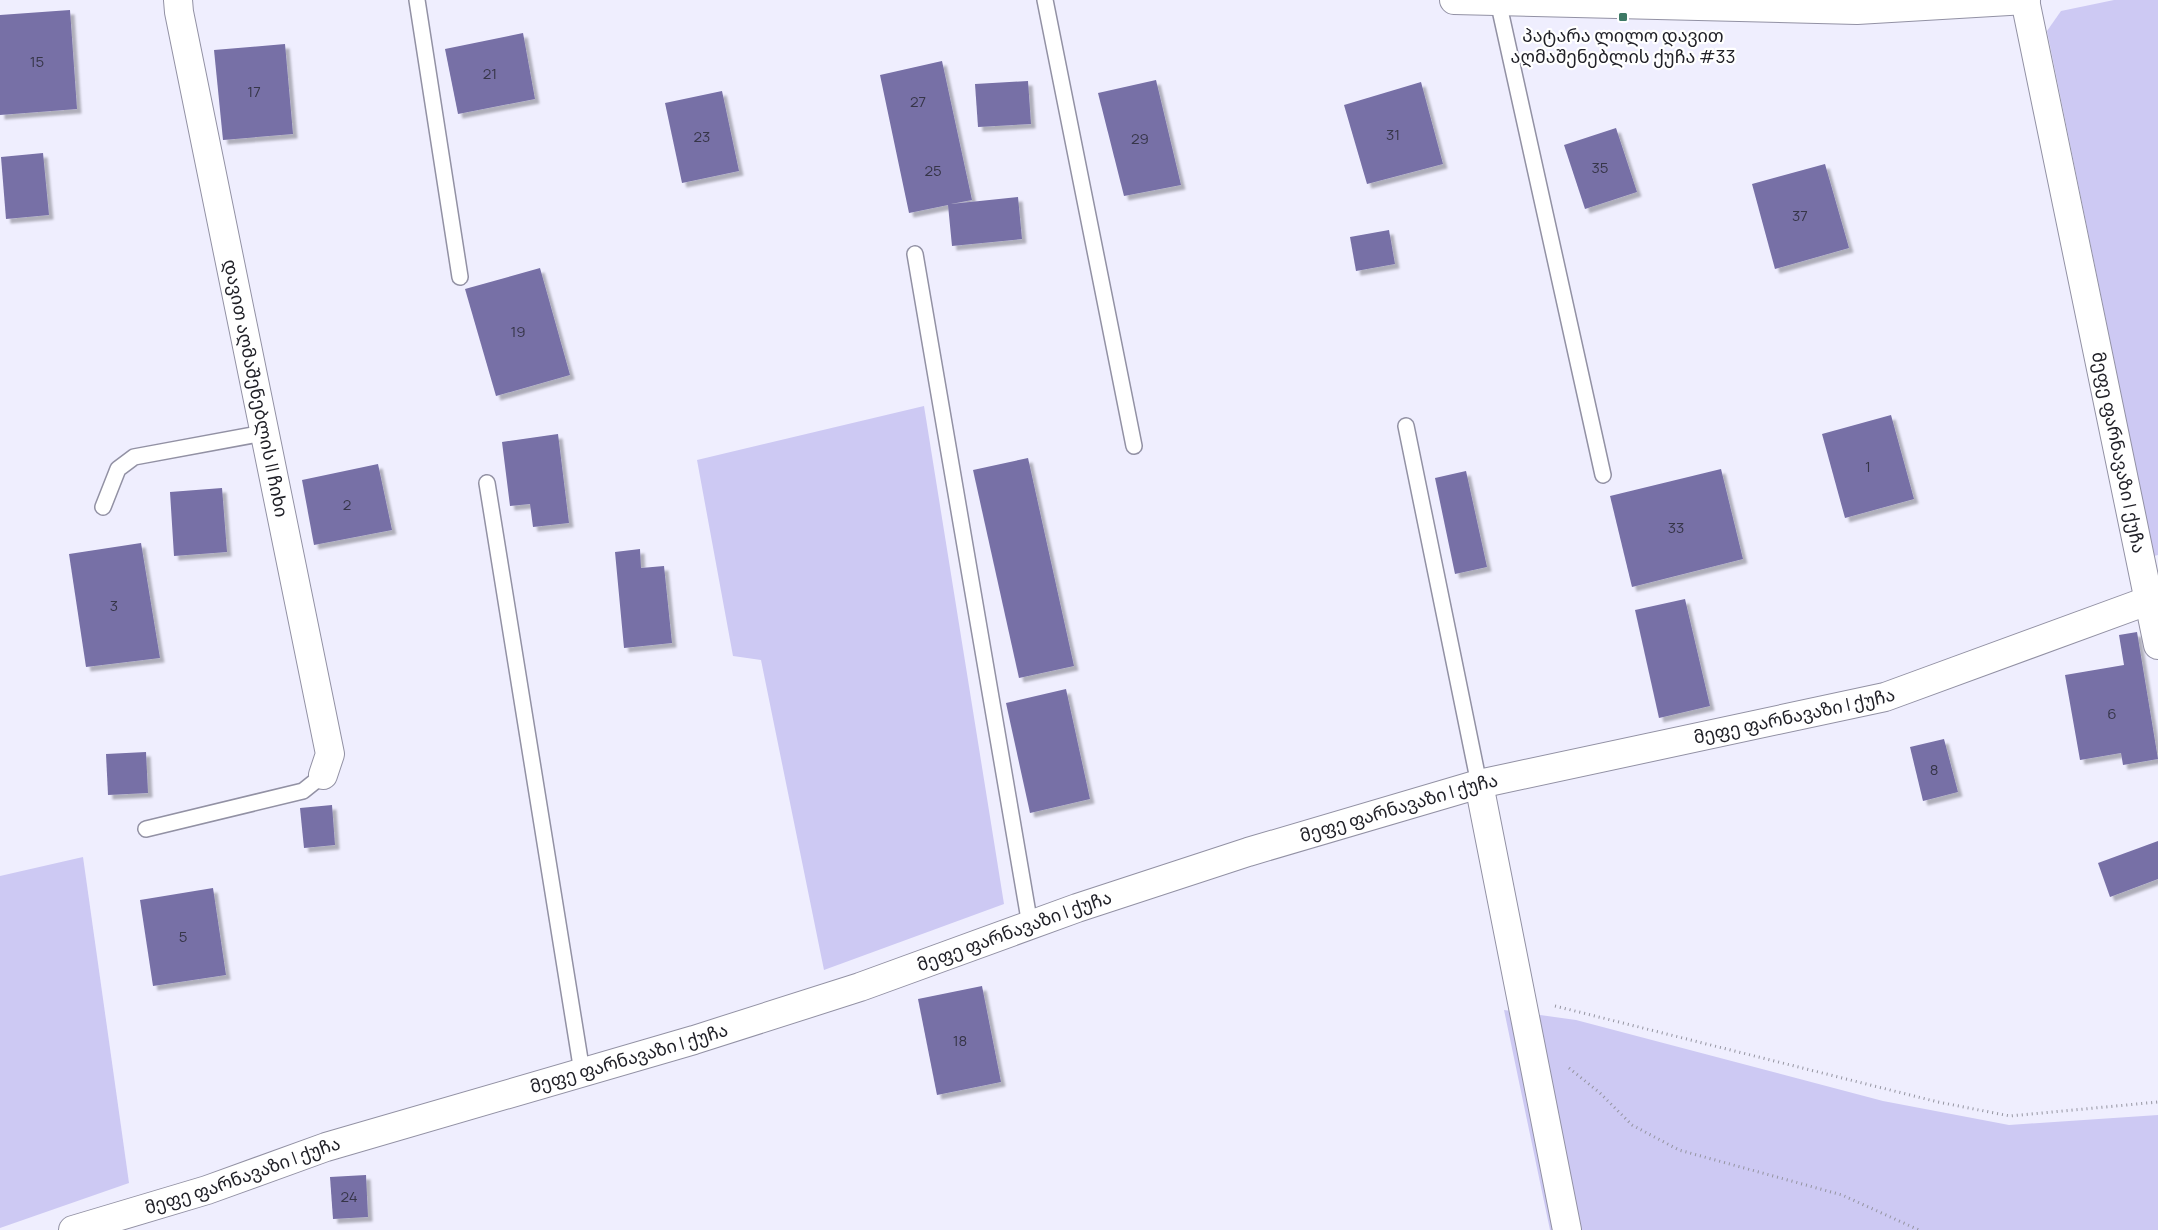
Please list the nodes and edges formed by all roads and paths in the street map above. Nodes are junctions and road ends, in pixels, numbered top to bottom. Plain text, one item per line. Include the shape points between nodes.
1 (178, 0) edge
2 (418, 0) edge
3 (1045, 0) edge
4 (1454, 0) edge
5 (2025, 0) edge
6 (1498, 1) junction
7 (1665, 3) edge
8 (1923, 3) edge
9 (1856, 5) edge
10 (915, 254) dead end
11 (460, 277) dead end
12 (1406, 426) dead end
13 (264, 433) junction
14 (1134, 446) dead end
15 (1603, 475) dead end
16 (487, 483) dead end
17 (103, 506) dead end
18 (2150, 600) junction
19 (2158, 646) edge
20 (323, 775) joint
21 (1479, 784) junction
22 (146, 829) dead end
23 (1030, 925) junction
24 (1521, 998) junction
25 (1531, 1047) junction
26 (582, 1072) junction
27 (2158, 1102) edge
28 (73, 1230) edge
29 (1567, 1230) edge
30 (1918, 1230) edge

1 - 13 street, დავით აღმაშენებლის II ჩიხი
2 - 11 lane
3 - 14 lane
4 - 6 street
5 - 8 street
5 - 18 street, მეფე ფარნავაზი I ქუჩა
6 - 7 street
6 - 15 lane
7 - 9 street
8 - 9 street
10 - 23 lane
12 - 21 lane
13 - 17 lane via 134,457 118,469
13 - 20 street, დავით აღმაშენებლის II ჩიხი via 330,754
16 - 26 lane
18 - 19 street
18 - 21 street, მეფე ფარნავაზი I ქუჩა via 1884,697
20 - 22 lane via 303,791
21 - 23 street, მეფე ფარნავაზი I ქუჩა via 1248,852
21 - 24 street
23 - 26 street, მეფე ფარნავაზი I ქუჩა via 860,987
24 - 25 street
24 - 27 path via 1938,1102 2010,1116
25 - 29 street
25 - 30 path via 1558,1060 1600,1093 1632,1125 1679,1150 1842,1195
26 - 28 street, მეფე ფარნავაზი I ქუჩა via 326,1147 207,1190

